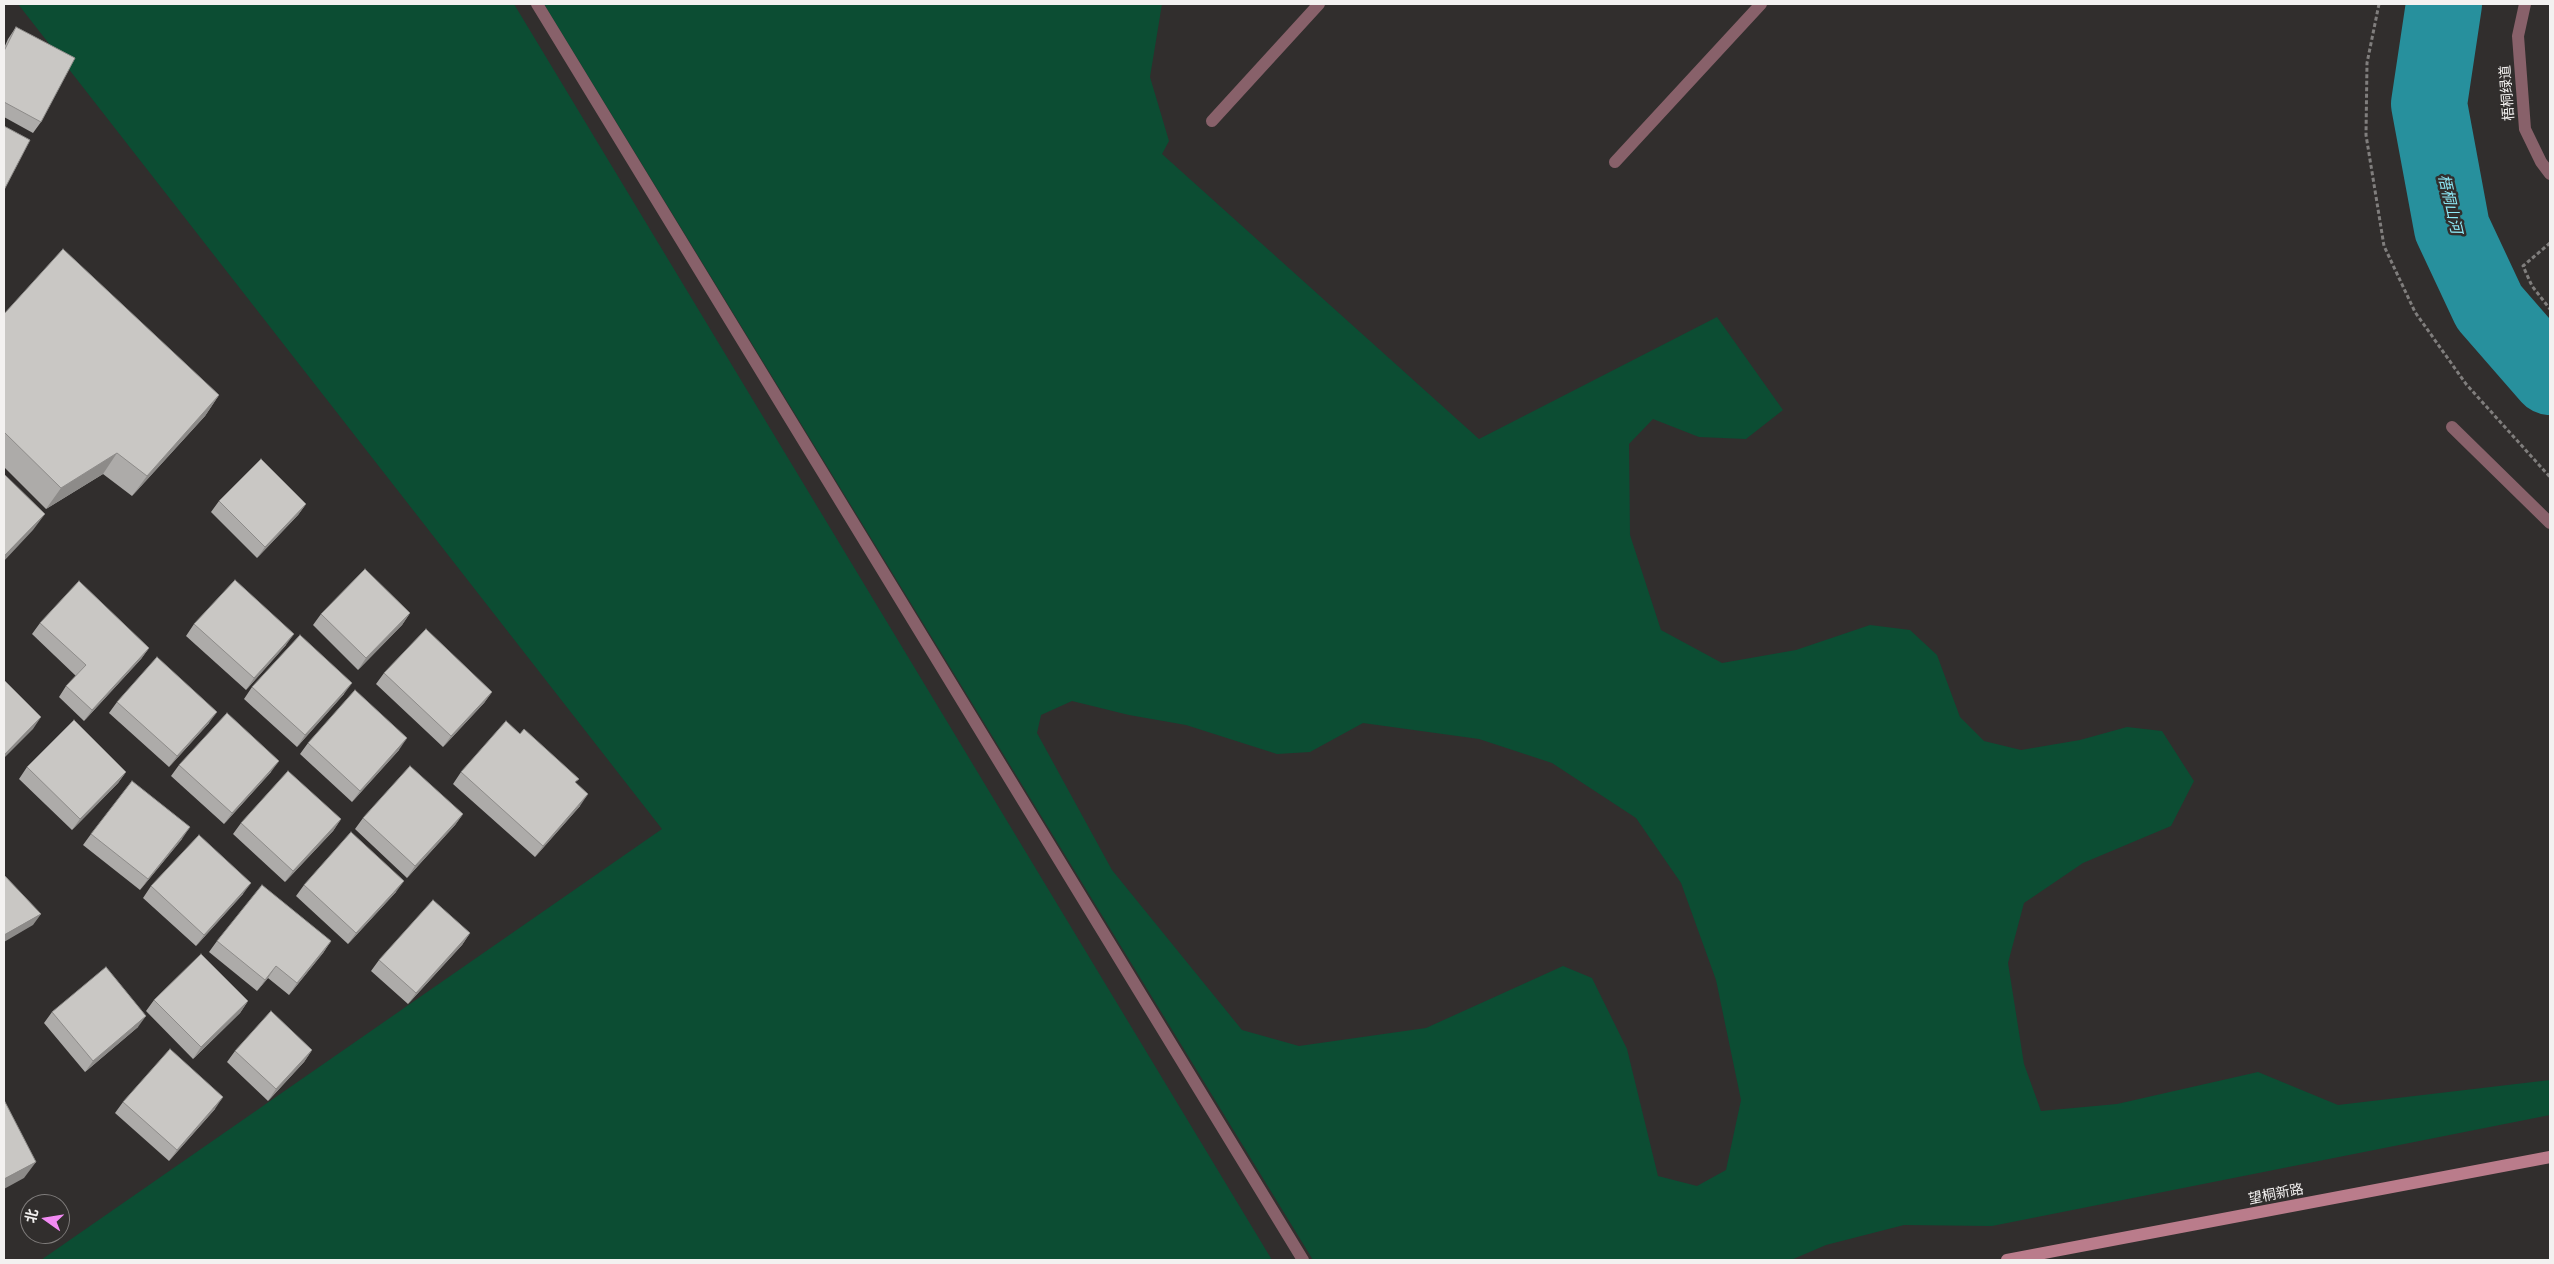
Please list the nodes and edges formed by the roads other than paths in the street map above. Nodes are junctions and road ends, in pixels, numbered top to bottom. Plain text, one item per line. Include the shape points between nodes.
1 (537, 4) edge
2 (1319, 4) edge
3 (1761, 4) edge
4 (2525, 4) edge
5 (1212, 121) dead end
6 (1615, 162) dead end
7 (2550, 174) edge
8 (2452, 427) dead end
9 (2550, 523) edge
10 (2550, 1157) edge
11 (1303, 1260) edge
12 (2007, 1260) edge

1 - 11 street
2 - 5 street
3 - 6 street
4 - 7 street, 梧桐绿道 via 2518,36 2525,129
8 - 9 street
10 - 12 street, 望桐新路

